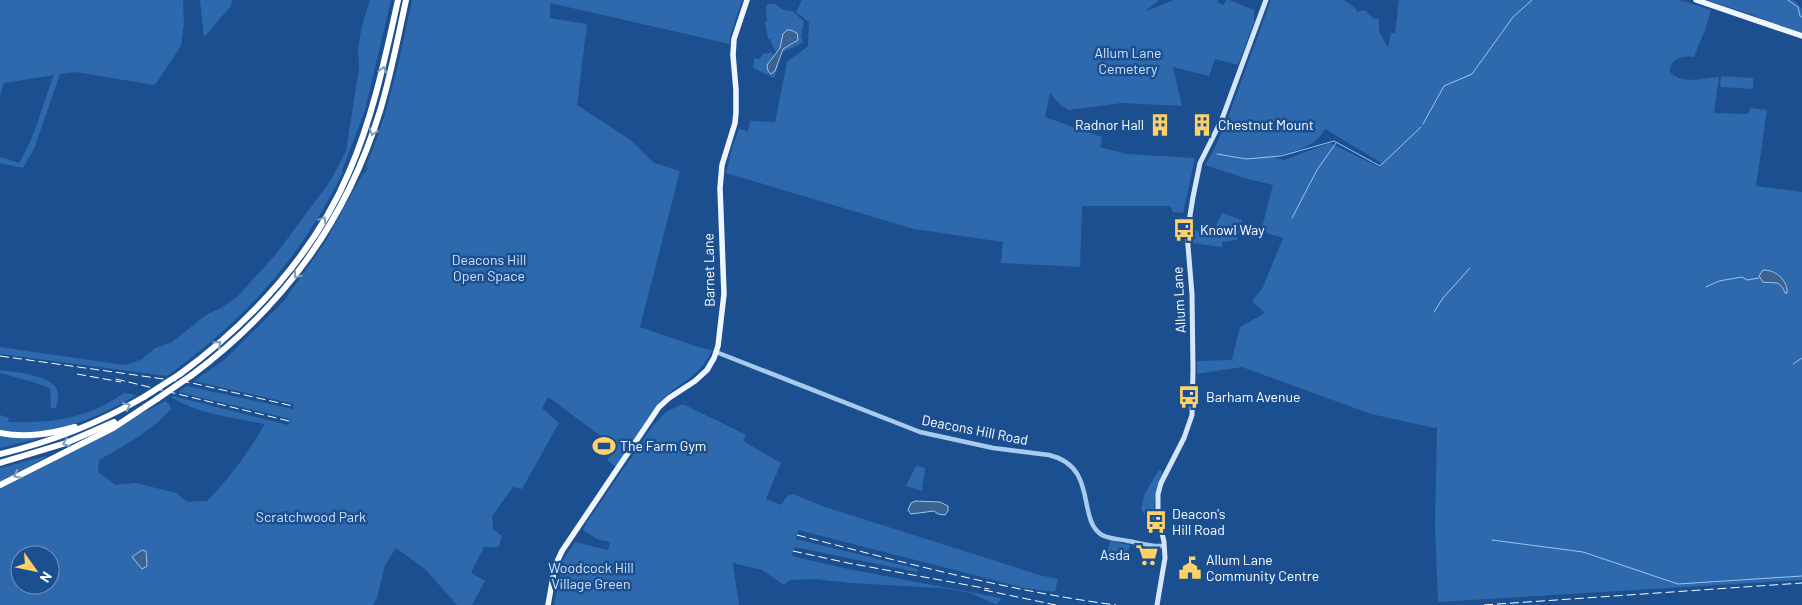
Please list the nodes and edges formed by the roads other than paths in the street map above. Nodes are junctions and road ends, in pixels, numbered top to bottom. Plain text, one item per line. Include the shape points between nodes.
1 (398, 0) edge
2 (406, 0) edge
3 (747, 0) edge
4 (1266, 0) edge
5 (1696, 0) edge
6 (1802, 36) edge
7 (716, 352) junction
8 (157, 399) junction
9 (103, 418) junction
10 (0, 433) edge
11 (0, 454) edge
12 (0, 463) edge
13 (0, 485) edge
14 (1163, 546) junction
15 (1157, 604) edge
16 (548, 605) edge

9 -> 1 highway, bridge via 180,374 230,333 296,262 342,188 361,142 382,72
2 -> 8 highway, bridge via 388,86 369,145 317,247 295,278 236,339
3 - 7 main road, Barnet Lane via 734,39 735,123 722,166 720,188 724,294
4 - 14 main road, Allum Lane via 1222,120 1197,171 1187,234 1192,294 1192,415 1158,494
5 - 6 main road
7 - 14 street, Deacons Hill Road via 920,432 1060,459 1080,480 1091,522 1099,532 1109,537
7 - 16 main road, Barnet Lane via 702,376 659,408 562,551 555,566
8 -> 12 highway via 80,438
8 -> 13 highway via 101,434
9 - 10 highway via 43,434
9 - 11 highway via 57,438
14 - 15 main road, Allum Lane via 1165,564

